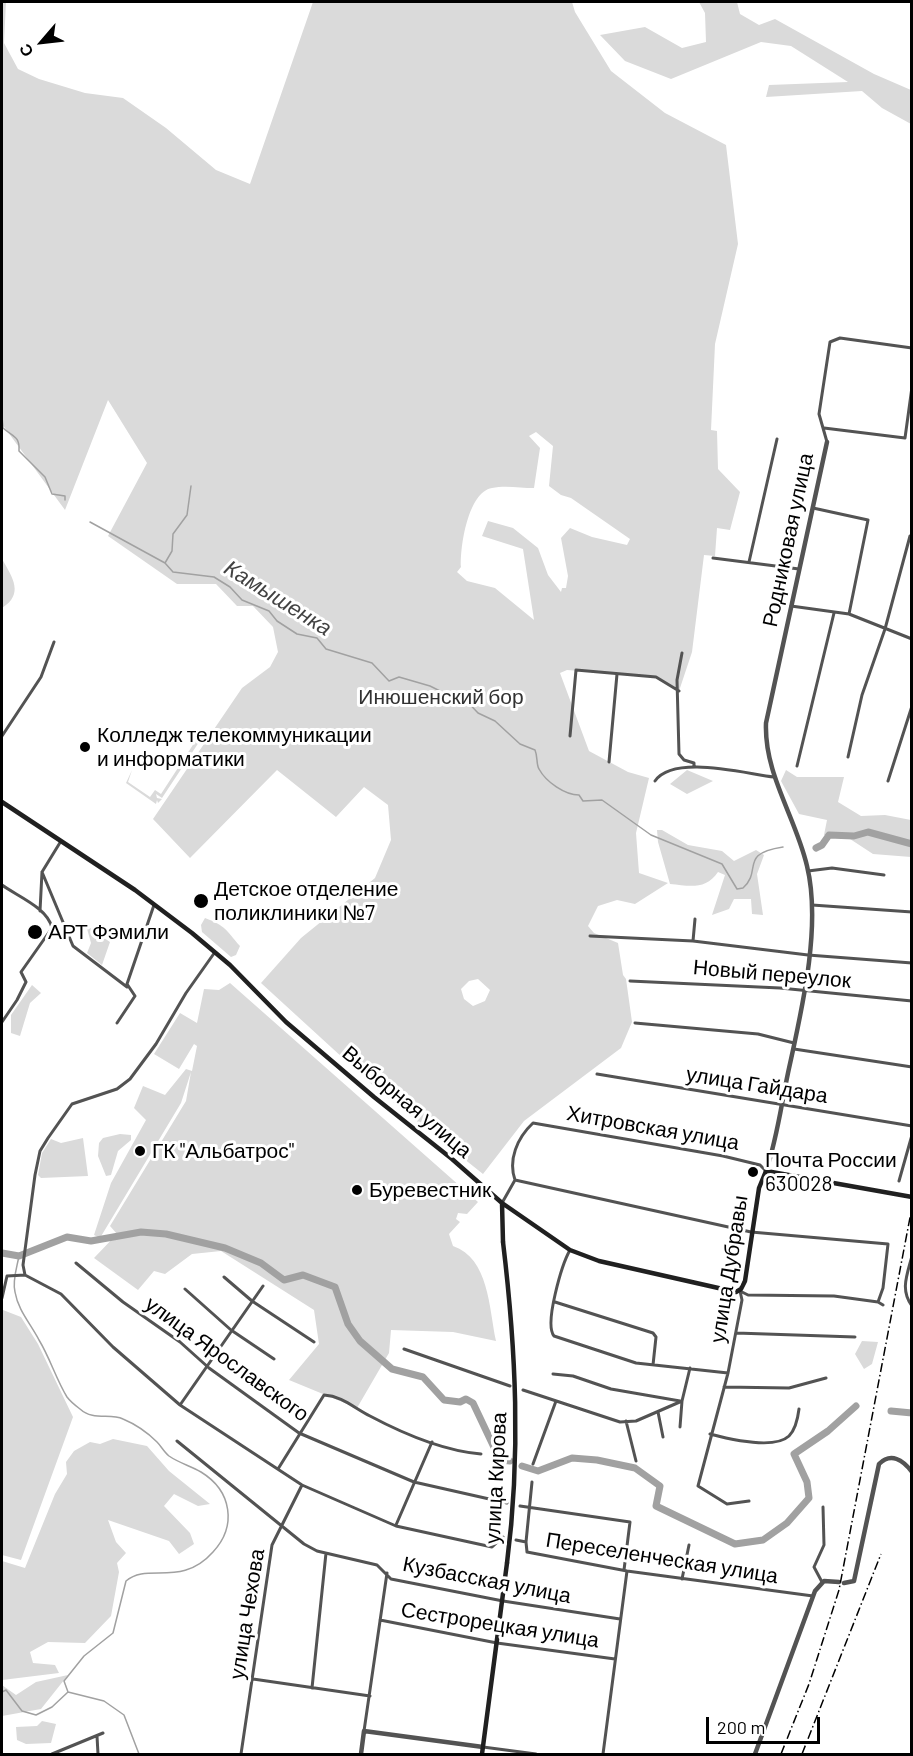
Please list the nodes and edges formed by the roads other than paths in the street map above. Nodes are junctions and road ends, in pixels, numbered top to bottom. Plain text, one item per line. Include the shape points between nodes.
1 (912, 348) edge
2 (912, 387) edge
3 (824, 428) junction
4 (777, 439) dead end
5 (827, 441) joint
6 (813, 508) junction
7 (910, 536) edge
8 (712, 558) dead end
9 (749, 562) junction
10 (799, 569) junction
11 (791, 606) junction
12 (834, 613) junction
13 (849, 614) junction
14 (885, 629) junction
15 (912, 639) edge
16 (54, 642) dead end
17 (682, 653) dead end
18 (616, 674) junction
19 (679, 691) junction
20 (912, 706) edge
21 (2, 736) edge
22 (570, 736) dead end
23 (848, 757) dead end
24 (609, 762) dead end
25 (694, 766) junction
26 (797, 766) dead end
27 (775, 778) junction
28 (888, 780) dead end
29 (656, 781) dead end
30 (2, 802) edge
31 (794, 825) joint
32 (61, 841) junction
33 (42, 872) junction
34 (808, 872) junction
35 (884, 875) dead end
36 (2, 885) edge
37 (154, 903) junction
38 (812, 905) junction
39 (40, 910) junction
40 (912, 912) edge
41 (695, 919) dead end
42 (590, 936) dead end
43 (693, 941) junction
44 (215, 952) junction
45 (808, 955) junction
46 (912, 963) edge
47 (630, 981) dead end
48 (128, 987) junction
49 (804, 992) junction
50 (912, 1001) edge
51 (2, 1022) edge
52 (117, 1023) dead end
53 (635, 1023) dead end
54 (795, 1046) junction
55 (912, 1067) edge
56 (597, 1074) dead end
57 (782, 1104) junction
58 (912, 1126) edge
59 (912, 1135) edge
60 (766, 1171) junction
61 (515, 1180) junction
62 (899, 1181) dead end
63 (912, 1197) edge
64 (502, 1203) junction
65 (751, 1232) junction
66 (570, 1250) junction
67 (912, 1256) edge
68 (76, 1263) dead end
69 (23, 1275) junction
70 (224, 1277) dead end
71 (263, 1286) dead end
72 (185, 1289) dead end
73 (740, 1291) junction
74 (2, 1298) edge
75 (252, 1301) junction
76 (555, 1302) junction
77 (878, 1302) junction
78 (883, 1305) dead end
79 (912, 1306) edge
80 (231, 1330) junction
81 (736, 1333) junction
82 (855, 1337) dead end
83 (314, 1342) dead end
84 (404, 1349) dead end
85 (274, 1359) dead end
86 (653, 1365) junction
87 (209, 1368) junction
88 (690, 1368) junction
89 (728, 1373) junction
90 (554, 1374) dead end
91 (826, 1378) dead end
92 (510, 1386) dead end
93 (724, 1387) junction
94 (523, 1390) dead end
95 (556, 1401) junction
96 (682, 1401) junction
97 (180, 1405) junction
98 (799, 1409) dead end
99 (658, 1412) junction
100 (626, 1421) junction
101 (680, 1427) dead end
102 (299, 1433) junction
103 (710, 1434) junction
104 (663, 1437) dead end
105 (177, 1441) dead end
106 (432, 1442) junction
107 (481, 1454) dead end
108 (636, 1461) dead end
109 (532, 1464) dead end
110 (278, 1469) junction
111 (912, 1472) edge
112 (414, 1482) junction
113 (532, 1482) dead end
114 (302, 1485) junction
115 (749, 1501) dead end
116 (507, 1503) dead end
117 (520, 1506) dead end
118 (823, 1507) dead end
119 (529, 1508) junction
120 (282, 1525) junction
121 (396, 1526) junction
122 (503, 1538) dead end
123 (516, 1540) dead end
124 (526, 1542) junction
125 (688, 1545) dead end
126 (326, 1553) junction
127 (625, 1570) junction
128 (387, 1573) junction
129 (682, 1578) junction
130 (822, 1582) junction
131 (813, 1596) junction
132 (502, 1601) junction
133 (620, 1619) junction
134 (380, 1620) junction
135 (497, 1643) junction
136 (615, 1659) junction
137 (253, 1679) junction
138 (312, 1688) junction
139 (370, 1696) junction
140 (364, 1731) junction
141 (103, 1733) dead end
142 (97, 1736) junction
143 (483, 1747) junction
144 (60, 1753) edge
145 (52, 1755) edge
146 (98, 1755) edge
147 (241, 1755) edge
148 (361, 1755) edge
149 (482, 1755) edge
150 (536, 1755) edge
151 (603, 1755) edge
152 (755, 1755) edge

1 - 3 street, Родниковая улица via 840,338 830,342 819,414
2 - 3 street via 905,438
3 - 5 street, Родниковая улица
4 - 9 street
5 - 6 street, Родниковая улица
6 - 10 street, Родниковая улица
6 - 13 street via 868,520
7 - 14 street
8 - 9 street
9 - 10 street
10 - 11 street, Родниковая улица
11 - 12 street
11 - 27 street, Родниковая улица via 766,723
12 - 13 street
12 - 26 street
13 - 14 street
14 - 15 street
14 - 23 street via 862,695
16 - 21 street via 41,677
17 - 19 street via 676,680
18 - 19 street via 656,677
18 - 22 street via 576,670
18 - 24 street
19 - 25 street via 679,753
20 - 28 street
25 - 27 street
25 - 29 street via 664,773
27 - 31 street, Родниковая улица
30 - 32 main road, Выборная улица
31 - 34 street, улица Дубравы
32 - 33 street
32 - 37 main road, Выборная улица
33 - 39 street
33 - 48 street via 73,946
34 - 35 street via 832,868
34 - 38 street, улица Дубравы
36 - 39 street
37 - 44 main road, Выборная улица
37 - 48 street
38 - 40 street
38 - 45 street, улица Дубравы
39 - 51 street via 52,928 21,972 26,981 24,988
41 - 43 street
42 - 43 street
43 - 45 street
44 - 64 main road, Выборная улица via 286,1022
44 - 69 street via 130,1078 117,1089 72,1104 40,1151 24,1243
45 - 46 street
45 - 49 street, улица Дубравы
47 - 49 street, Новый переулок via 741,985
48 - 52 street via 135,996
49 - 50 street, Новый переулок
49 - 54 street, улица Дубравы
53 - 54 street via 758,1034
54 - 55 street
54 - 57 street, улица Дубравы
56 - 57 street, улица Гайдара
57 - 58 street, улица Гайдара
57 - 60 street, улица Дубравы
59 - 62 street
60 - 61 street, Хитровская улица via 760,1165 723,1156 533,1123 511,1163
60 - 63 main road, Хитровская улица
60 - 65 main road, улица Дубравы
61 - 64 street
61 - 65 street
64 - 66 main road, Выборная улица
64 - 132 main road, улица Кирова, bridge via 516,1404 515,1482
65 - 73 main road, улица Дубравы via 745,1281
65 - 77 street via 888,1244
66 - 73 main road, Выборная улица via 599,1261 726,1292
66 - 76 street via 558,1279
67 - 79 street via 904,1289
68 - 87 street, улица Ярославского
69 - 74 street via 7,1276
69 - 97 street via 61,1294 112,1347
70 - 75 street
71 - 75 street
72 - 80 street
73 - 77 street, Выборная улица via 748,1295 834,1296
73 - 81 street, улица Дубравы
75 - 80 street
75 - 83 street
76 - 86 street via 654,1333
76 - 86 street via 550,1331 556,1338
77 - 78 street, Выборная улица
80 - 85 street
80 - 87 street
81 - 82 street
81 - 89 street, улица Дубравы
84 - 92 street
86 - 88 street
87 - 97 street
87 - 102 street, улица Ярославского
88 - 89 street
88 - 96 street
89 - 93 street, улица Дубравы
90 - 96 street
91 - 93 street via 789,1388
93 - 103 street, улица Дубравы
94 - 95 street
95 - 100 street
95 - 109 street
96 - 99 street
96 - 101 street
97 - 110 street
98 - 103 street via 791,1435 780,1442 748,1442
99 - 100 street
99 - 104 street
100 - 108 street
102 - 106 street via 324,1395 336,1396 381,1421
102 - 110 street
102 - 112 street, улица Ярославского
103 - 115 street, улица Дубравы via 698,1486 727,1504
105 - 120 street, Кузбасская улица
106 - 107 street
106 - 112 street
110 - 114 street
111 - 130 street via 893,1458 878,1466 854,1581
112 - 116 street, улица Ярославского
112 - 121 street
113 - 119 street
114 - 120 street, улица Чехова
114 - 121 street
117 - 119 street
118 - 130 street via 824,1545 814,1567
119 - 124 street
119 - 127 street via 630,1522
120 - 126 street, Кузбасская улица via 304,1544
120 - 137 street, улица Чехова via 272,1545
121 - 122 street via 492,1547
123 - 124 street, Переселенческая улица
124 - 127 street, Переселенческая улица via 527,1552
125 - 129 street
126 - 128 street, Кузбасская улица via 378,1565
126 - 138 street
127 - 129 street, Переселенческая улица
127 - 133 street
128 - 132 street, Кузбасская улица via 391,1579
128 - 134 street
129 - 131 street, Переселенческая улица
130 - 131 street
131 - 152 street
132 - 133 street, Кузбасская улица
132 - 135 main road, улица Кирова
133 - 136 street
134 - 135 street, Сестрорецкая улица
134 - 139 street
135 - 136 street, Сестрорецкая улица
135 - 143 main road, улица Кирова
136 - 151 street
137 - 138 street
137 - 147 street, улица Чехова
138 - 139 street
139 - 140 street
140 - 143 street
140 - 148 street
141 - 142 street
142 - 144 street
142 - 146 street
143 - 149 main road, улица Кирова
143 - 150 street
144 - 145 street

